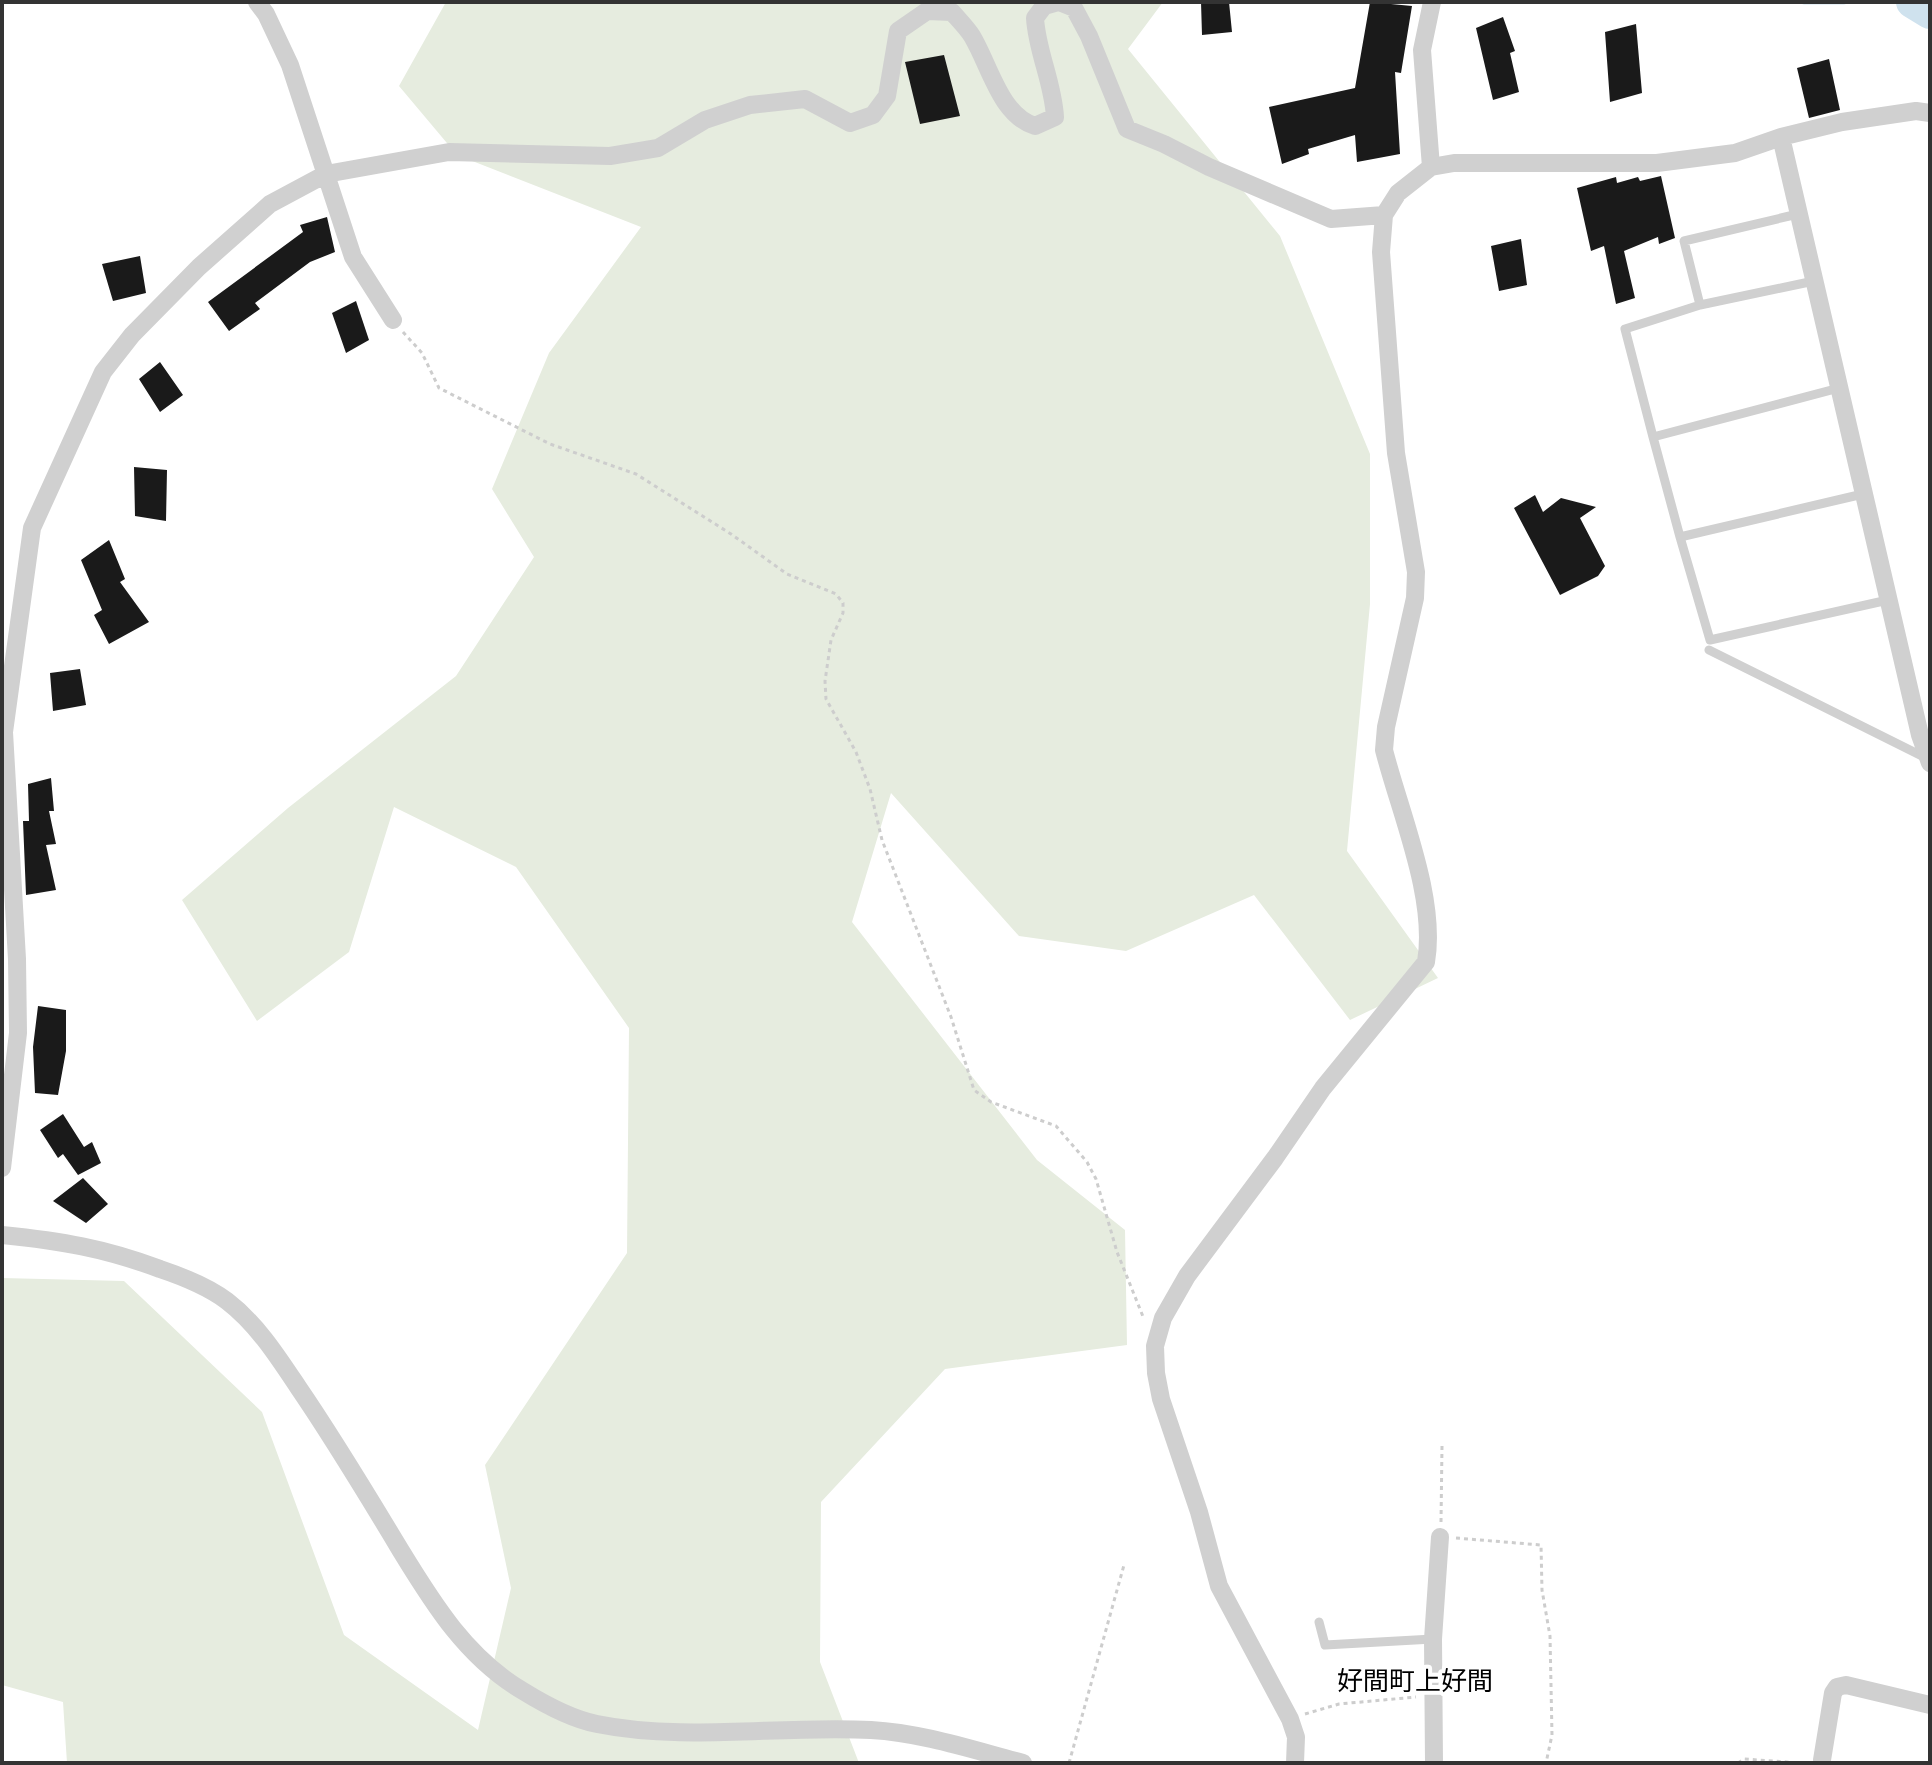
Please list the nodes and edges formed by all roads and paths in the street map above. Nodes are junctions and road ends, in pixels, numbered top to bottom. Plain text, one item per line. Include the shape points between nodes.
1 (257, 2) edge
2 (1058, 2) edge
3 (1432, 2) edge
4 (1930, 113) edge
5 (1781, 137) junction
6 (1431, 167) junction
7 (326, 174) junction
8 (1798, 214) junction
9 (1384, 215) junction
10 (1814, 281) junction
11 (1700, 305) junction
12 (393, 320) joint
13 (1839, 388) junction
14 (1653, 437) junction
15 (1863, 494) junction
16 (1680, 537) junction
17 (1888, 600) junction
18 (1709, 650) dead end
19 (1929, 761) edge
20 (2, 1168) edge
21 (2, 1235) edge
22 (1144, 1319) dead end
23 (1442, 1446) dead end
24 (1440, 1537) junction
25 (1124, 1565) dead end
26 (1319, 1622) dead end
27 (1433, 1639) junction
28 (1432, 1696) junction
29 (1930, 1705) edge
30 (1290, 1719) junction
31 (1822, 1760) dead end
32 (1023, 1763) edge
33 (1069, 1763) edge
34 (1295, 1763) edge
35 (1434, 1763) edge
36 (1546, 1763) edge
37 (1738, 1763) edge
38 (1801, 1763) edge

1 - 7 street via 290,65
2 - 7 street via 1044,6 1035,18 1055,117 1035,126 1010,109 971,33 952,12 927,11 898,31 887,96 873,115 850,123 805,99 750,105 705,120 658,148 610,156 449,152
2 - 9 street via 1074,8 1127,129 1331,219
3 - 6 street via 1422,50
4 - 5 street via 1842,122
5 - 6 street via 1735,153 1657,163
5 - 8 street
6 - 9 street via 1398,193
7 - 12 street via 353,257
7 - 20 street via 270,204 132,335 103,372 32,528 4,732 18,1033
8 - 10 street
8 - 11 lane via 1684,241
9 - 30 street via 1381,252 1396,453 1416,572 1384,750 1426,904 1426,962 1323,1088 1187,1276 1163,1318 1155,1346 1161,1399 1219,1586
10 - 11 lane
10 - 13 street
11 - 14 lane via 1625,329
12 - 22 path via 422,353 439,388 550,444 636,474 787,574 836,594 843,603 831,640 826,699 856,752 882,840 974,1090 991,1102 1056,1126 1087,1162
13 - 14 lane
13 - 15 street
14 - 16 lane
15 - 16 lane
15 - 17 street
16 - 17 lane via 1710,640
17 - 19 street
18 - 19 lane
21 - 32 street via 64,1241 123,1255 192,1280 250,1321 333,1438 456,1634 488,1668 523,1692 606,1725 642,1730 903,1733
23 - 24 path
24 - 27 street
24 - 36 path via 1541,1545 1550,1636 1552,1735
25 - 33 path
26 - 27 lane via 1325,1645
27 - 28 street
28 - 30 path via 1339,1704
28 - 35 street
29 - 31 street via 1837,1687
30 - 34 street
37 - 38 path

